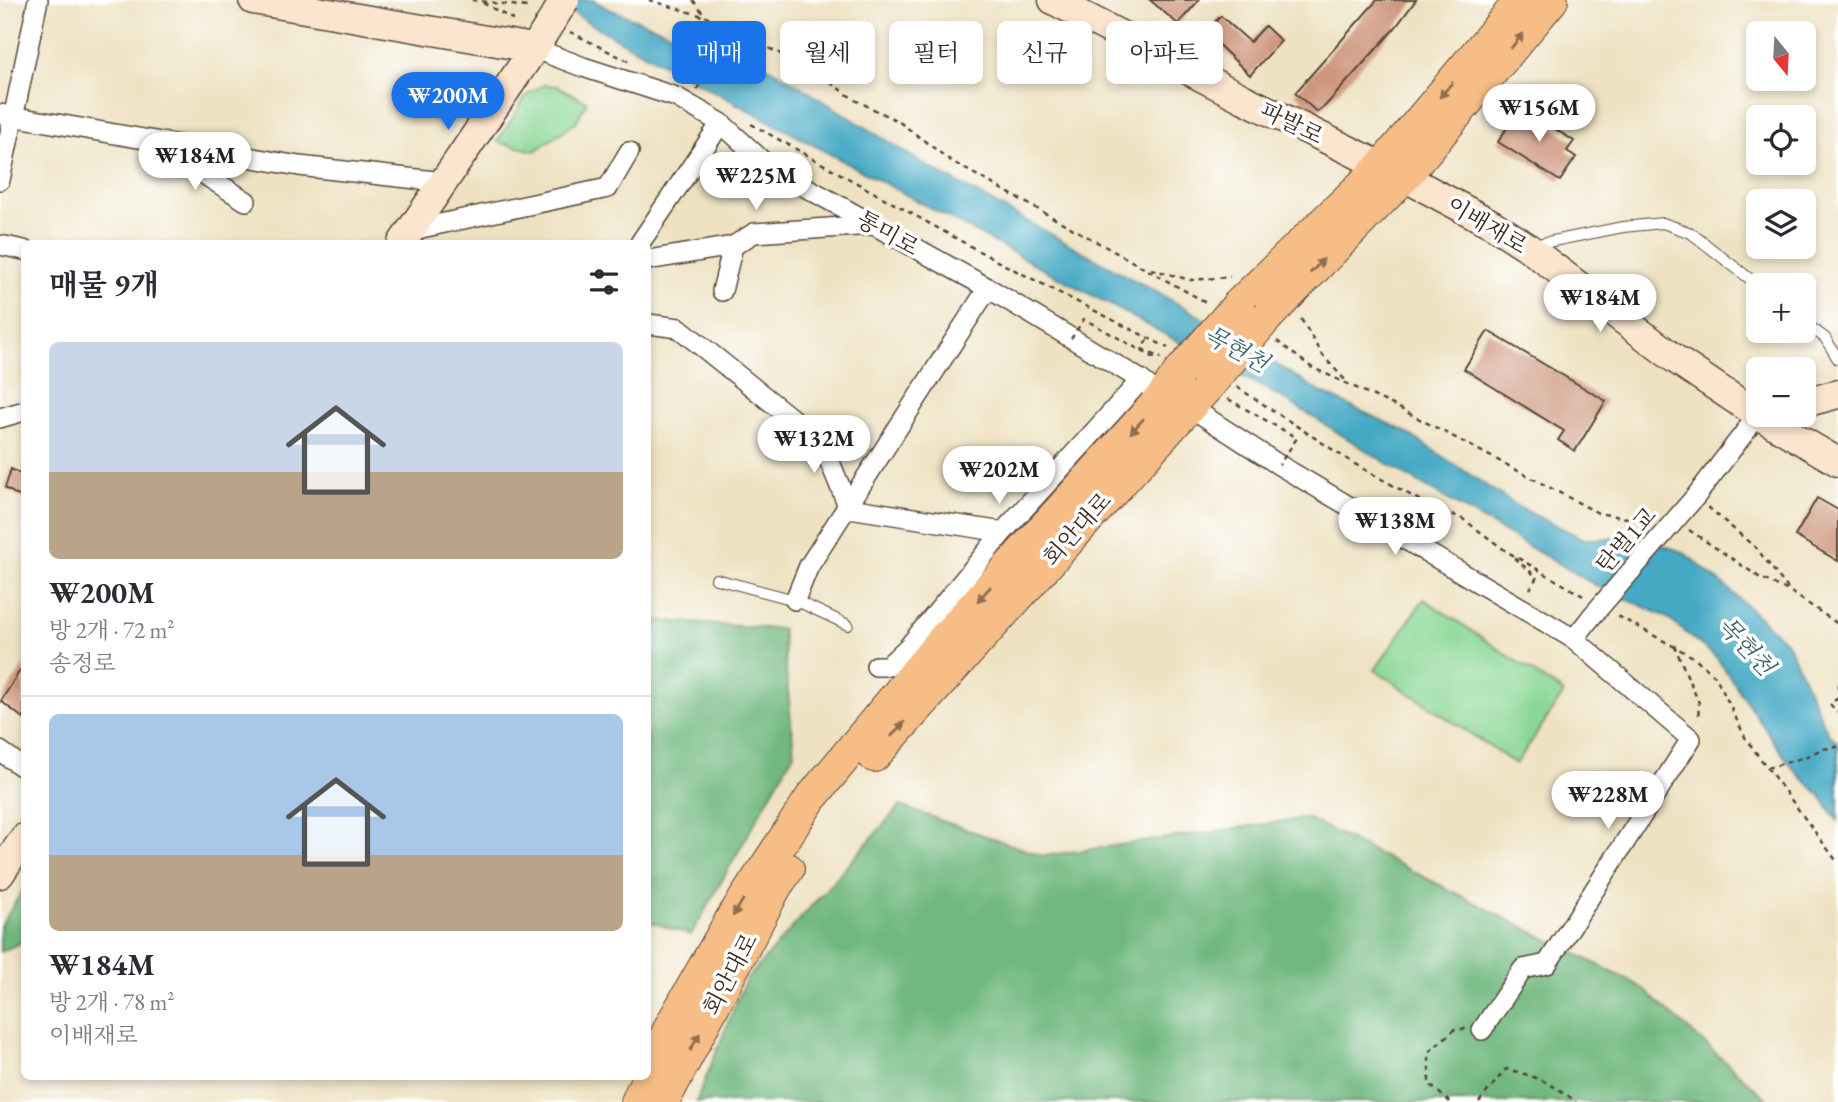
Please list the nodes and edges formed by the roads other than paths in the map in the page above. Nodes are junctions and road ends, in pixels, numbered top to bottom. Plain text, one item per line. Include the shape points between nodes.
1 (38, 0) edge
2 (253, 0) edge
3 (342, 0) edge
4 (565, 0) edge
5 (1053, 0) edge
6 (1521, 0) edge
7 (1552, 0) edge
8 (1089, 8) edge
9 (538, 42) junction
10 (7, 116) edge
11 (721, 123) junction
12 (173, 145) junction
13 (629, 152) dead end
14 (1393, 172) junction
15 (0, 180) edge
16 (444, 182) junction
17 (246, 201) dead end
18 (873, 225) junction
19 (407, 236) edge
20 (642, 240) edge
21 (0, 245) edge
22 (733, 246) junction
23 (1526, 246) junction
24 (21, 249) edge
25 (651, 260) edge
26 (1746, 276) edge
27 (988, 288) junction
28 (722, 291) dead end
29 (651, 324) edge
30 (1816, 331) edge
31 (1838, 359) edge
32 (1174, 384) junction
33 (1838, 394) edge
34 (1816, 400) edge
35 (1746, 406) edge
36 (21, 412) edge
37 (0, 418) edge
38 (1748, 427) edge
39 (1780, 427) edge
40 (1838, 462) edge
41 (849, 508) junction
42 (1003, 532) junction
43 (716, 579) dead end
44 (795, 600) junction
45 (848, 625) dead end
46 (1574, 639) junction
47 (876, 666) dead end
48 (0, 751) edge
49 (21, 766) edge
50 (21, 842) edge
51 (0, 874) edge
52 (1482, 1030) road end
53 (651, 1072) edge
54 (647, 1080) edge
55 (638, 1102) edge
56 (663, 1102) edge

1 - 10 street
2 - 9 main road, 통미로
3 - 9 main road, 통미로
4 - 9 main road, bridge
5 - 8 main road, 파발로
6 -> 14 main road, 회안대로
14 -> 7 main road, 회안대로
8 - 14 main road, 파발로
9 - 11 street, 통미로 via 583,67 676,97
9 - 16 main road
10 - 12 street
10 - 15 street
11 - 18 street, 통미로 via 769,167
11 - 20 street
12 - 16 street via 299,166
12 - 17 street via 208,177
13 - 19 street via 608,188
14 - 23 main road, 이배재로
14 - 32 main road, 회안대로, bridge via 1240,290
32 -> 14 main road, 회안대로, bridge via 1283,313
16 - 19 main road
18 - 22 street via 754,233
18 - 27 street, 통미로
21 - 24 street
22 - 25 street
22 - 28 street
23 - 26 lane via 1663,223 1692,233
23 - 35 main road, 이배재로 via 1675,359
27 - 32 street, 통미로
27 - 41 street
29 - 41 street via 679,328 822,443
30 - 31 lane
32 - 42 street
32 - 46 street, 통미로 via 1279,465
32 -> 53 main road, 회안대로 via 942,642 811,797 726,929 670,1027
56 -> 32 main road, 회안대로 via 775,888 831,804 1109,494
33 - 34 main road
36 - 37 street
38 - 46 street, 탄벌1교, bridge
39 - 40 main road, 이배재로
41 - 42 street
41 - 44 street via 809,566
42 - 47 street via 909,646 888,666
43 - 44 lane
44 - 45 lane
46 - 52 street, 통미로 via 1692,739 1547,964 1523,969
48 - 49 street
50 - 51 main road
54 -> 55 main road, 회안대로

